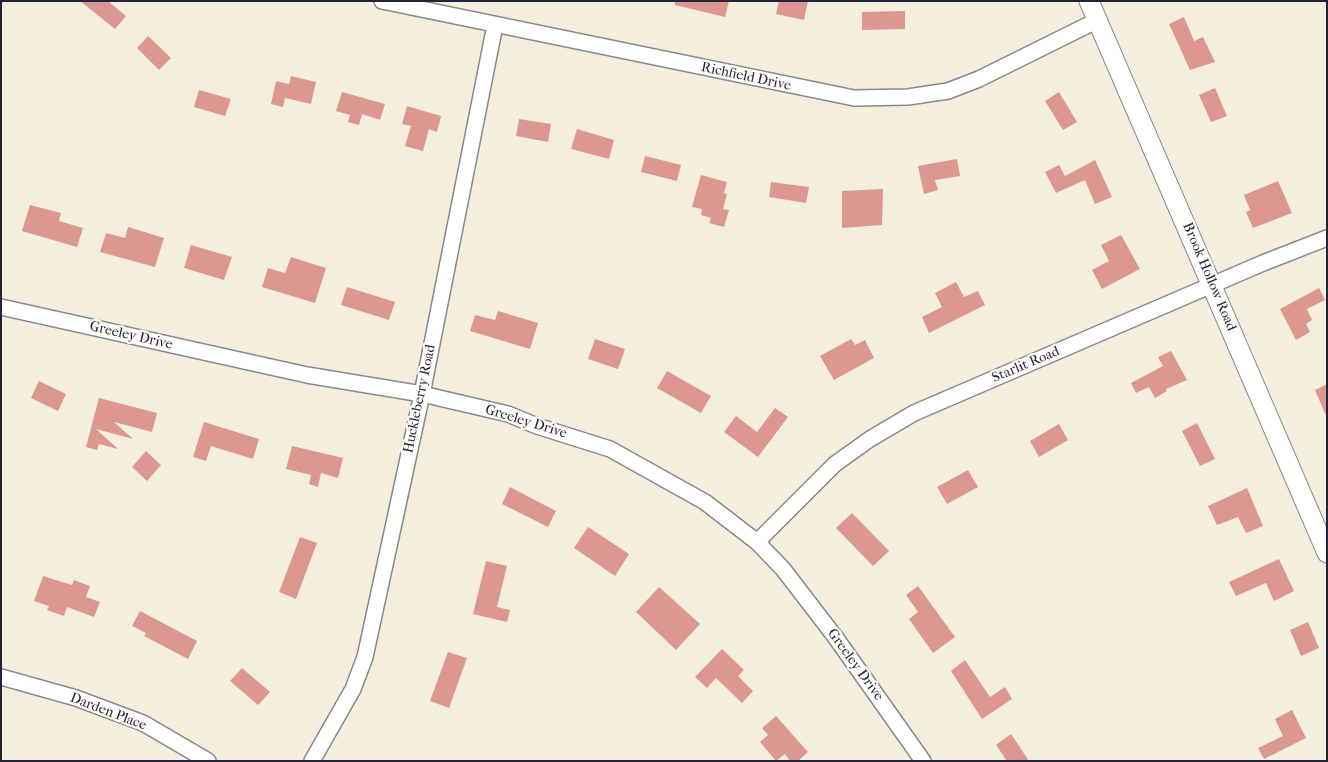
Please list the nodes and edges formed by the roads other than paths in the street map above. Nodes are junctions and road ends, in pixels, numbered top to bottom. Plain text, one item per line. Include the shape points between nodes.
1 (382, 1) edge
2 (1089, 1) edge
3 (1098, 20) junction
4 (495, 25) junction
5 (1327, 238) edge
6 (1212, 285) junction
7 (1, 307) edge
8 (422, 394) junction
9 (757, 542) junction
10 (1327, 553) edge
11 (1, 677) edge
12 (208, 761) edge
13 (312, 761) edge
14 (923, 761) edge

1 - 4 street, Richfield Drive
2 - 3 street, Brook Hollow Road
3 - 4 street, Richfield Drive via 979,80 948,90 908,97 854,98
3 - 6 street, Brook Hollow Road
4 - 8 street, Huckleberry Road
5 - 6 street, Starlit Road
6 - 9 street, Starlit Road via 914,413 835,464
6 - 10 street, Brook Hollow Road
7 - 8 street, Greeley Drive via 307,375
8 - 9 street, Greeley Drive via 508,414 610,448 705,502
8 - 13 street, Huckleberry Road via 364,657 353,688
9 - 14 street, Greeley Drive via 783,569 836,638
11 - 12 street, Darden Place via 76,698 143,723

